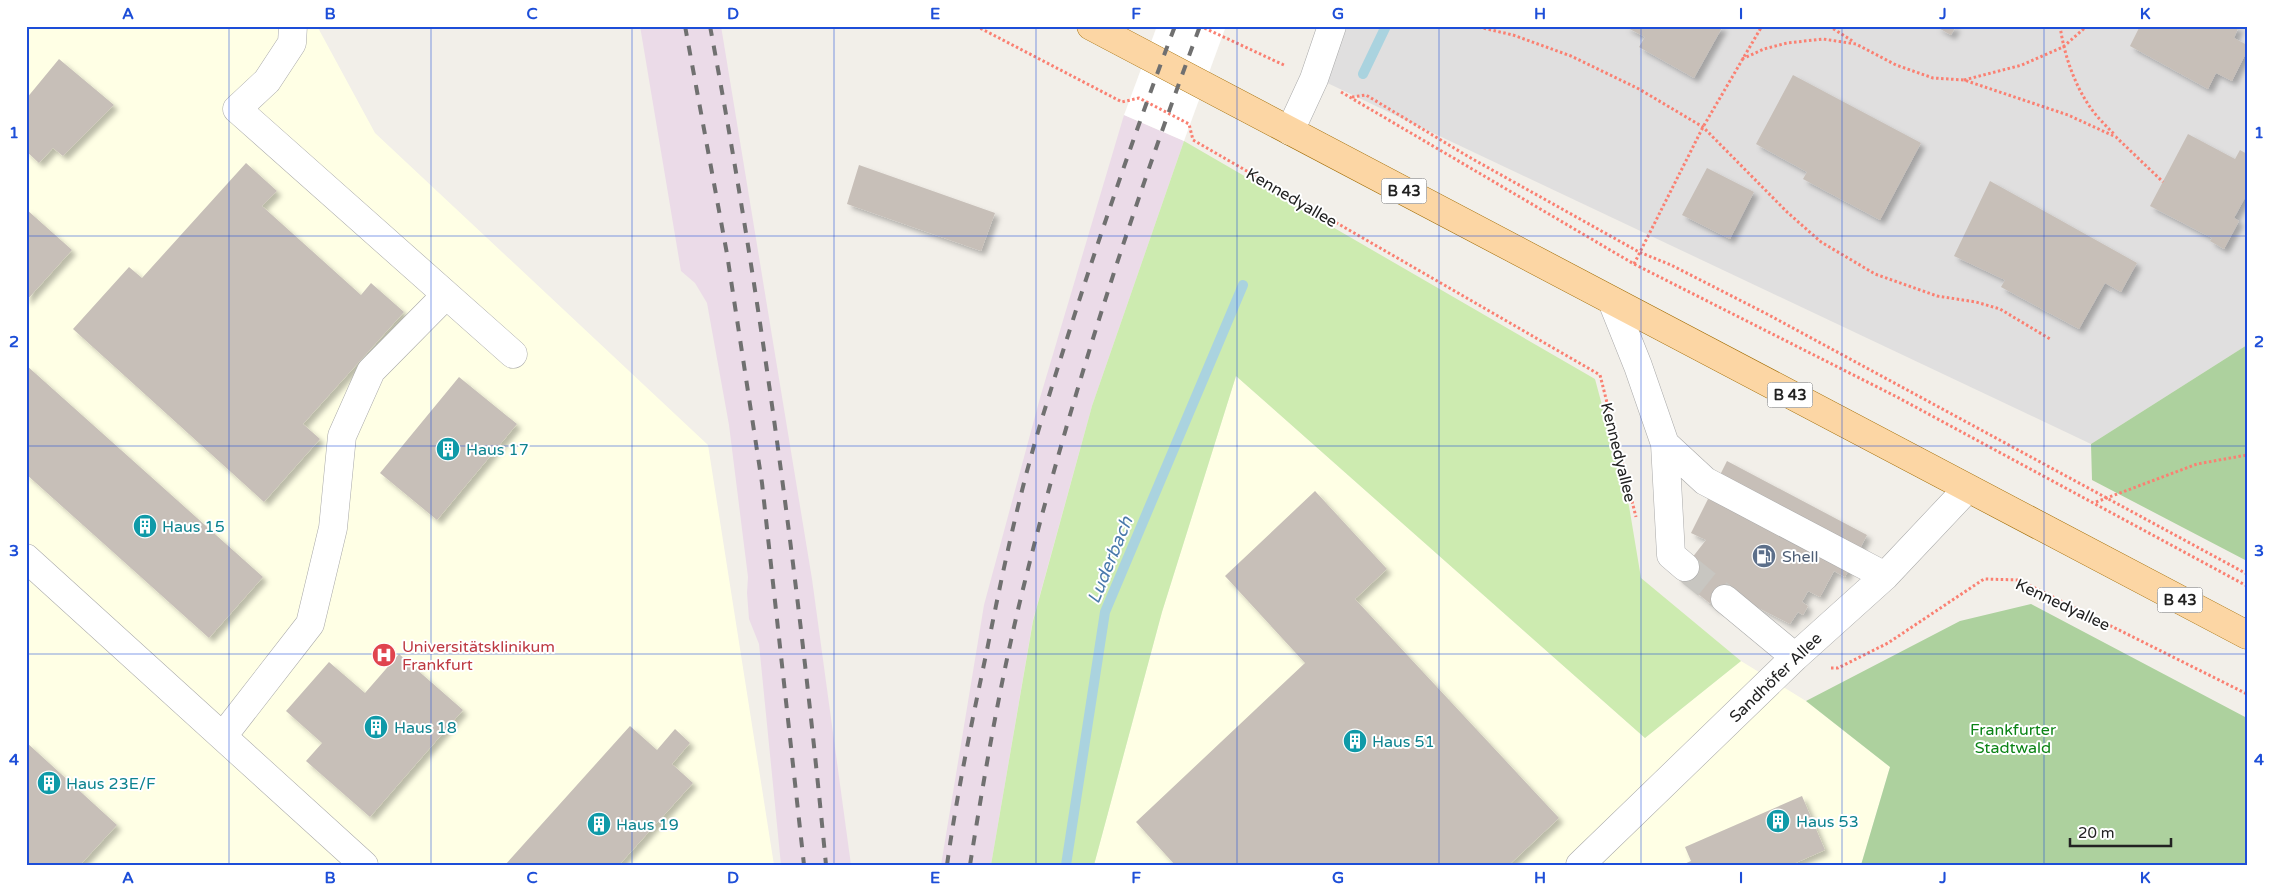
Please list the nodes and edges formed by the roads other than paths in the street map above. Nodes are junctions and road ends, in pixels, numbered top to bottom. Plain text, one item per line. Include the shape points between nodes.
1 (294, 26) edge
2 (1091, 26) edge
3 (1332, 26) edge
4 (1290, 131) junction
5 (446, 295) junction
6 (1612, 301) junction
7 (513, 354) dead end
8 (1665, 444) junction
9 (1967, 489) junction
10 (26, 558) edge
11 (1685, 567) tunnel mouth
12 (1885, 576) junction
13 (1725, 599) tunnel mouth
14 (2247, 635) edge
15 (1789, 663) junction
16 (223, 736) junction
17 (364, 865) edge
18 (1580, 865) edge

1 - 5 street via 292,43 267,81 237,109
2 - 4 main road, B 43
3 - 4 street via 1314,79
4 - 6 main road, B 43
5 - 7 street
5 - 16 street via 372,371 342,436 333,528 310,624
6 - 8 street
6 - 9 main road, B 43
8 - 11 street via 1670,555
8 - 12 street via 1705,482
9 - 12 street, Sandhöfer Allee
9 - 14 main road, B 43
10 - 16 street
12 - 15 street, Sandhöfer Allee
13 - 15 street
15 - 18 street, Sandhöfer Allee
16 - 17 street

